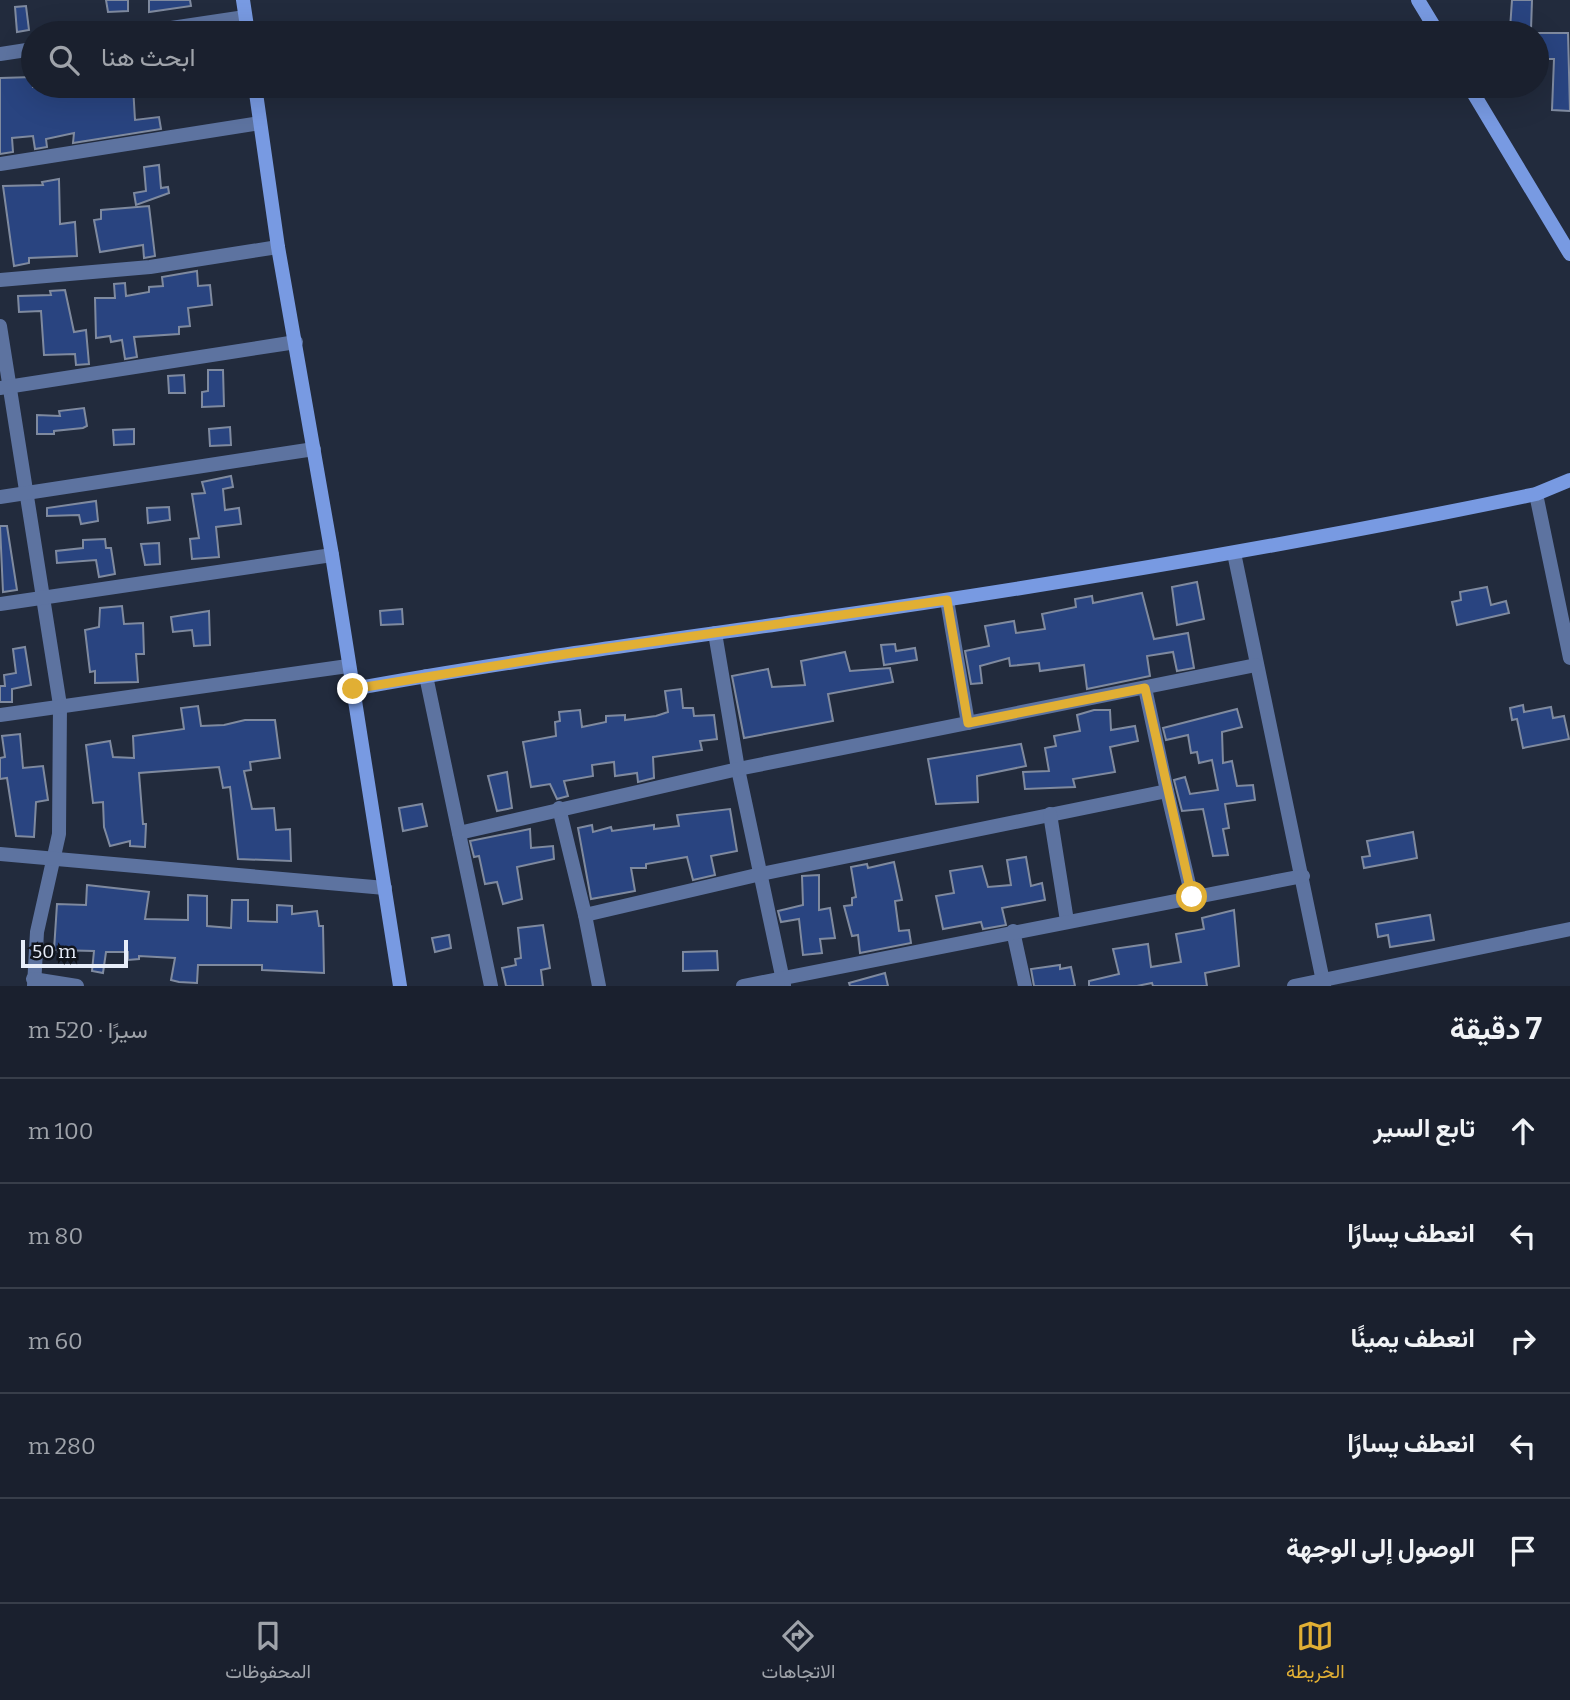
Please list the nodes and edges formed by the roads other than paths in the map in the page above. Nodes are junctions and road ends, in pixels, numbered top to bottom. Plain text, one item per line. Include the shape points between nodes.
1 (243, 0) edge
2 (1418, 0) edge
3 (245, 17) junction
4 (218, 21) edge
5 (246, 21) edge
6 (1431, 21) edge
7 (21, 51) edge
8 (0, 54) edge
9 (256, 98) edge
10 (1476, 98) edge
11 (260, 123) junction
12 (0, 164) edge
13 (278, 247) junction
14 (1570, 253) edge
15 (0, 280) edge
16 (0, 326) edge
17 (296, 342) junction
18 (5, 387) edge
19 (314, 449) junction
20 (1570, 480) edge
21 (27, 493) junction
22 (1536, 494) junction
23 (0, 497) edge
24 (1234, 553) junction
25 (332, 555) junction
26 (44, 597) junction
27 (947, 600) junction
28 (0, 604) edge
29 (715, 633) junction
30 (1569, 653) edge
31 (1256, 665) junction
32 (348, 666) junction
33 (426, 676) junction
34 (1145, 688) junction
35 (353, 689) junction
36 (60, 705) junction
37 (0, 715) edge
38 (968, 723) junction
39 (738, 769) junction
40 (1167, 791) junction
41 (559, 808) junction
42 (1050, 814) junction
43 (459, 833) junction
44 (0, 854) edge
45 (55, 860) junction
46 (761, 874) junction
47 (1303, 876) junction
48 (385, 888) junction
49 (1192, 897) junction
50 (585, 915) junction
51 (1068, 920) junction
52 (1570, 929) edge
53 (1013, 931) junction
54 (34, 982) edge
55 (783, 982) edge
56 (1324, 983) edge
57 (76, 986) edge
58 (398, 986) edge
59 (491, 986) edge
60 (599, 986) edge
61 (743, 986) edge
62 (1025, 986) edge
63 (1294, 986) edge

1 - 3 main road
2 - 6 main road
3 - 4 street
3 - 5 main road
7 - 8 street
9 - 11 main road
10 - 14 main road
11 - 12 street
11 - 13 main road
13 - 15 street via 150,267
13 - 17 main road
16 - 18 street
17 - 18 street
17 - 19 main road
18 - 21 street
19 - 21 street
19 - 25 main road
20 - 22 main road
21 - 23 street
21 - 26 street
22 - 24 main road
22 - 30 street
24 - 27 main road
24 - 31 street
25 - 26 street
25 - 32 main road
26 - 28 street
26 - 36 street
27 - 29 main road
27 - 38 street
29 - 33 main road
29 - 39 street
31 - 34 street
31 - 47 street
32 - 35 main road
32 - 36 street
33 - 35 main road
33 - 43 street
34 - 38 street
34 - 40 street
35 - 48 main road
36 - 37 street
36 - 45 street via 61,806
38 - 39 street
39 - 41 street
39 - 46 street
40 - 42 street
40 - 49 street
41 - 43 street
41 - 50 street
42 - 46 street
42 - 51 street
43 - 59 street
44 - 45 street
45 - 48 street
45 - 54 street via 37,932
46 - 50 street
46 - 55 street
47 - 49 street
47 - 56 street
48 - 58 main road
49 - 51 street
50 - 60 street
51 - 53 street
52 - 56 street
53 - 55 street
53 - 62 street
54 - 57 street
55 - 61 street
56 - 63 street

